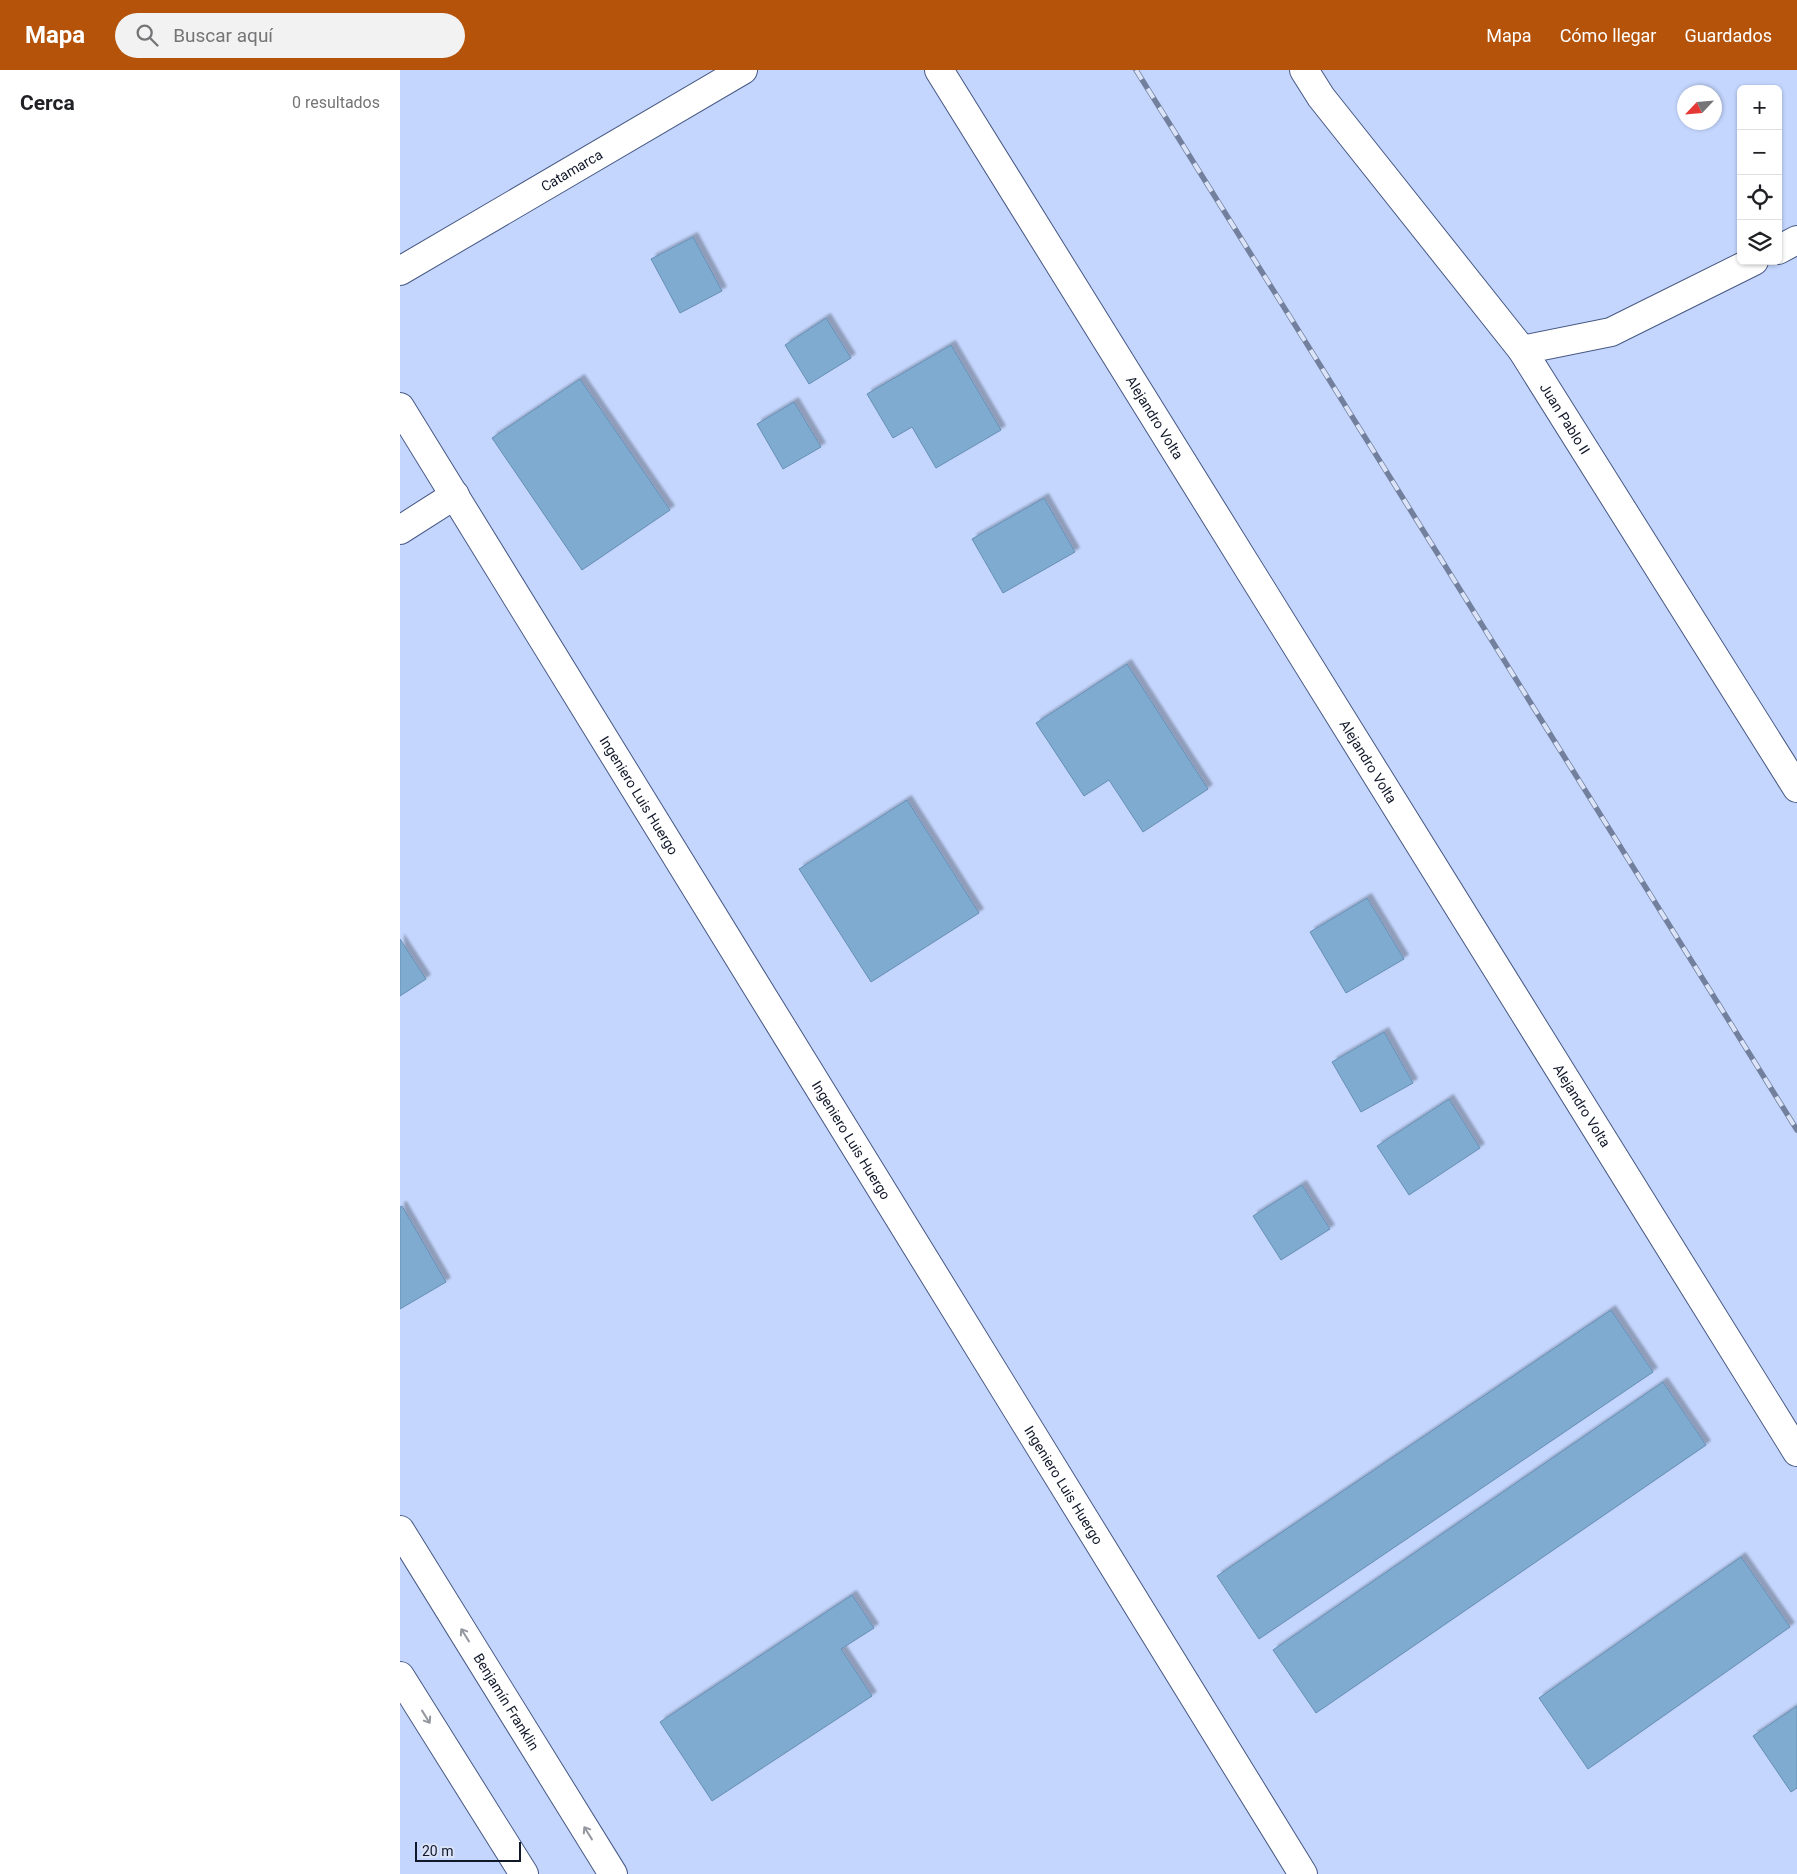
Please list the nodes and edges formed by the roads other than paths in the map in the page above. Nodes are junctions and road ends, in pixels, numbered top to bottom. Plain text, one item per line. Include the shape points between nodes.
1 (743, 70) edge
2 (939, 70) edge
3 (1304, 70) edge
4 (1797, 240) edge
5 (1782, 248) edge
6 (1746, 265) edge
7 (400, 271) edge
8 (1522, 350) junction
9 (400, 406) edge
10 (455, 495) junction
11 (400, 530) edge
12 (1797, 788) edge
13 (1797, 1452) edge
14 (400, 1530) edge
15 (400, 1676) edge
16 (524, 1874) edge
17 (614, 1874) edge
18 (1303, 1874) edge

1 - 7 street, Catamarca
2 - 13 street, Alejandro Volta
3 - 8 street, Juan Pablo II via 1321,97
4 - 5 street
6 - 8 street via 1611,332
8 - 12 street, Juan Pablo II
9 - 10 street, Ingeniero Luis Huergo
10 - 11 street
10 - 18 street, Ingeniero Luis Huergo
17 -> 14 street, Benjamín Franklin
15 -> 16 street

